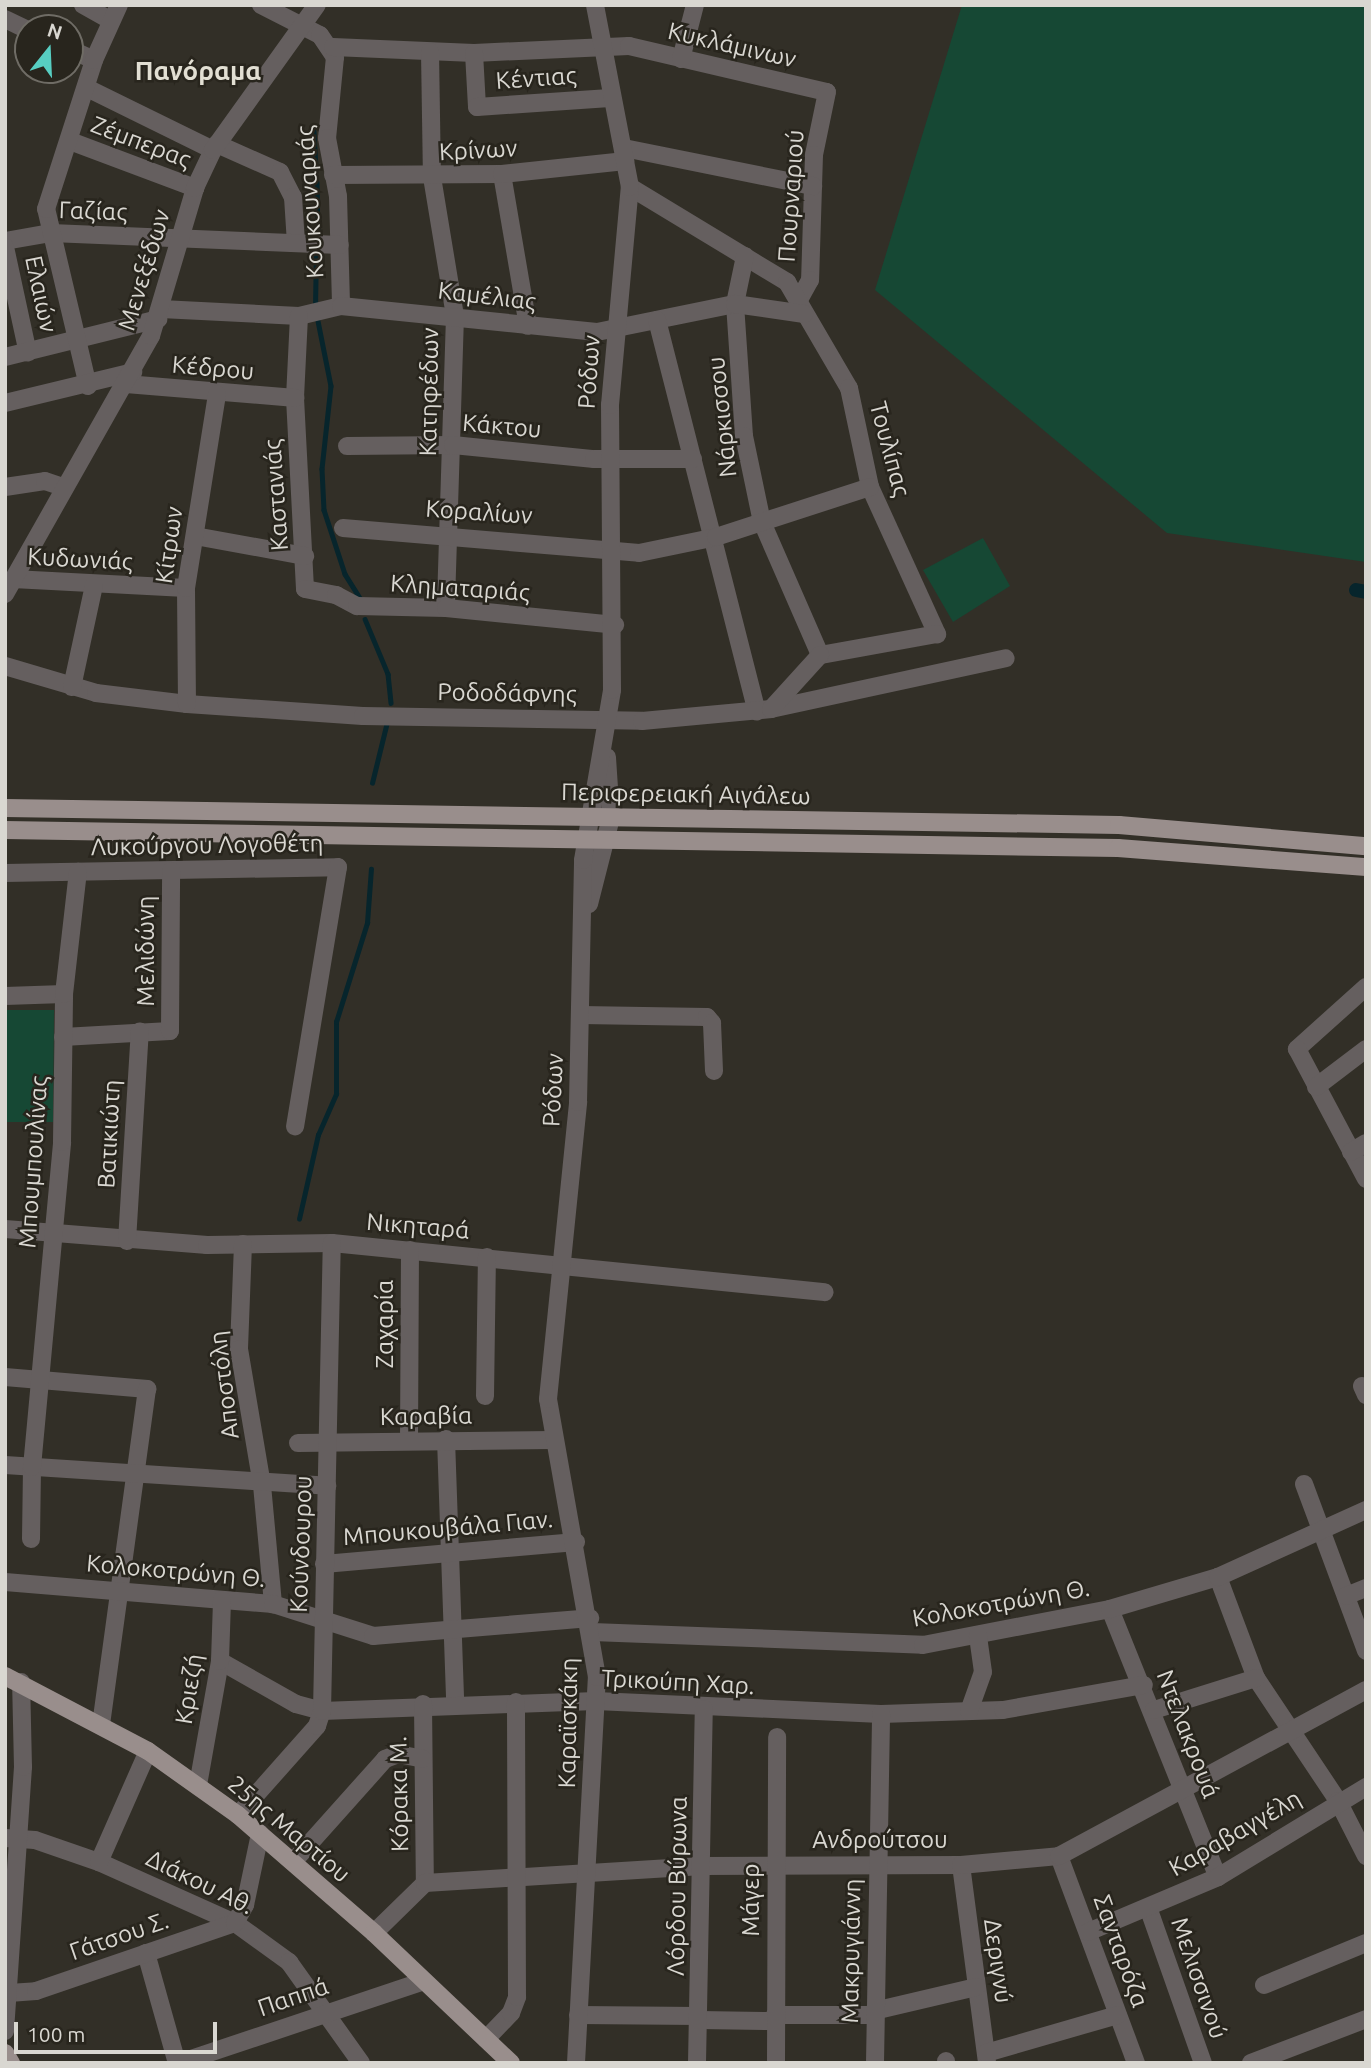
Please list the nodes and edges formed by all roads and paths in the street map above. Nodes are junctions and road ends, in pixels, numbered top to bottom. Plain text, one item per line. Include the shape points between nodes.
1 (83, 5) edge
2 (261, 5) edge
3 (317, 5) edge
4 (595, 5) edge
5 (695, 5) edge
6 (115, 12) edge
7 (294, 17) edge
8 (333, 47) junction
9 (603, 47) junction
10 (430, 52) junction
11 (474, 53) junction
12 (84, 56) edge
13 (681, 60) junction
14 (94, 61) junction
15 (89, 89) junction
16 (827, 92) joint
17 (610, 98) junction
18 (70, 141) junction
19 (215, 147) junction
20 (625, 154) junction
21 (502, 174) junction
22 (333, 175) junction
23 (432, 177) junction
24 (813, 186) junction
25 (630, 187) junction
26 (195, 188) junction
27 (51, 233) junction
28 (180, 239) junction
29 (5, 241) edge
30 (296, 243) junction
31 (340, 245) junction
32 (5, 247) edge
33 (744, 256) junction
34 (735, 303) junction
35 (341, 306) junction
36 (801, 308) junction
37 (159, 314) junction
38 (299, 316) junction
39 (455, 316) junction
40 (657, 320) junction
41 (528, 326) junction
42 (616, 331) junction
43 (78, 341) junction
44 (28, 353) junction
45 (5, 357) edge
46 (130, 378) junction
47 (88, 386) junction
48 (217, 394) junction
49 (295, 398) junction
50 (5, 403) edge
51 (453, 445) junction
52 (347, 446) dead end
53 (610, 459) junction
54 (693, 459) junction
55 (5, 487) edge
56 (62, 487) junction
57 (870, 487) junction
58 (762, 522) junction
59 (343, 528) dead end
60 (451, 534) junction
61 (195, 536) junction
62 (716, 537) junction
63 (610, 546) junction
64 (305, 556) junction
65 (94, 585) junction
66 (9, 587) edge
67 (186, 588) junction
68 (305, 589) joint
69 (446, 608) junction
70 (615, 625) junction
71 (820, 655) junction
72 (1006, 658) dead end
73 (5, 666) edge
74 (72, 687) junction
75 (187, 704) junction
76 (764, 710) junction
77 (609, 721) junction
78 (605, 746) junction
79 (5, 808) edge
80 (589, 817) junction
81 (611, 818) junction
82 (5, 830) edge
83 (586, 839) junction
84 (607, 839) junction
85 (1366, 846) edge
86 (1366, 867) edge
87 (171, 871) junction
88 (78, 872) junction
89 (5, 873) edge
90 (585, 918) junction
91 (1366, 987) edge
92 (64, 994) junction
93 (5, 996) edge
94 (581, 1016) junction
95 (140, 1031) junction
96 (64, 1037) junction
97 (1366, 1049) edge
98 (714, 1071) dead end
99 (1316, 1087) junction
100 (295, 1126) dead end
101 (1358, 1147) edge
102 (1366, 1179) edge
103 (5, 1229) edge
104 (53, 1236) junction
105 (127, 1241) junction
106 (332, 1243) junction
107 (243, 1244) junction
108 (410, 1250) junction
109 (487, 1257) junction
110 (558, 1263) junction
111 (825, 1292) dead end
112 (5, 1377) edge
113 (44, 1380) junction
114 (485, 1396) dead end
115 (446, 1439) junction
116 (409, 1440) junction
117 (553, 1440) junction
118 (329, 1441) junction
119 (298, 1443) dead end
120 (5, 1465) edge
121 (32, 1467) junction
122 (139, 1473) junction
123 (1304, 1484) dead end
124 (262, 1485) junction
125 (327, 1486) junction
126 (1366, 1510) edge
127 (1319, 1528) junction
128 (31, 1539) dead end
129 (576, 1542) junction
130 (451, 1550) junction
131 (324, 1564) junction
132 (1219, 1577) junction
133 (5, 1582) edge
134 (118, 1588) junction
135 (1366, 1588) edge
136 (1346, 1596) junction
137 (222, 1600) junction
138 (273, 1604) junction
139 (1110, 1609) junction
140 (323, 1622) junction
141 (591, 1625) junction
142 (452, 1627) junction
143 (978, 1635) junction
144 (1366, 1651) edge
145 (220, 1661) junction
146 (1256, 1678) junction
147 (13, 1679) edge
148 (1144, 1685) junction
149 (1366, 1690) edge
150 (596, 1701) junction
151 (516, 1702) junction
152 (455, 1703) junction
153 (423, 1704) junction
154 (704, 1709) junction
155 (1154, 1710) junction
156 (322, 1711) junction
157 (969, 1711) junction
158 (881, 1714) junction
159 (101, 1723) junction
160 (1291, 1731) junction
161 (777, 1737) dead end
162 (148, 1751) junction
163 (423, 1759) junction
164 (14, 1768) edge
165 (198, 1785) junction
166 (1366, 1787) edge
167 (1182, 1788) junction
168 (1338, 1801) junction
169 (238, 1815) junction
170 (260, 1834) junction
171 (12, 1837) edge
172 (1059, 1856) junction
173 (1366, 1856) edge
174 (99, 1862) junction
175 (293, 1862) junction
176 (775, 1863) junction
177 (877, 1865) junction
178 (961, 1865) junction
179 (702, 1866) junction
180 (587, 1872) junction
181 (516, 1877) junction
182 (1218, 1877) junction
183 (425, 1883) junction
184 (10, 1899) edge
185 (1149, 1910) junction
186 (236, 1923) junction
187 (1088, 1932) junction
188 (374, 1933) junction
189 (1366, 1943) edge
190 (146, 1953) junction
191 (424, 1981) junction
192 (1264, 1984) dead end
193 (976, 1987) junction
194 (9, 1993) junction
195 (324, 2012) junction
196 (875, 2013) junction
197 (578, 2015) junction
198 (1118, 2015) junction
199 (699, 2018) junction
200 (775, 2018) junction
201 (1366, 2019) edge
202 (5, 2031) edge
203 (486, 2039) junction
204 (987, 2058) edge
205 (1273, 2059) edge
206 (178, 2063) edge
207 (360, 2063) edge
208 (511, 2063) edge
209 (576, 2063) edge
210 (697, 2063) edge
211 (776, 2063) edge
212 (875, 2063) edge
213 (1136, 2063) edge
214 (1203, 2063) edge
215 (1251, 2063) edge

1 - 6 street
2 - 7 street
3 - 7 street, Μενεξέδων
4 - 9 street, Ρόδων
5 - 13 street
6 - 14 street
7 - 8 street
7 - 19 street, Μενεξέδων
8 - 10 street, Κυκλάμινων
8 - 22 street, Κουκουναριάς via 336,67 327,138
9 - 11 street, Κυκλάμινων
9 - 13 street, Κυκλάμινων via 629,46
9 - 17 street, Ρόδων
10 - 11 street, Κυκλάμινων
10 - 23 street, Κατηφέδων
11 - 17 street, Κέντιας via 477,107
12 - 14 street
13 - 16 street, Κυκλάμινων
14 - 15 street
15 - 18 street
15 - 19 street
16 - 24 street, Πουρναριού
17 - 20 street, Ρόδων
18 - 26 street, Ζέμπερας
18 - 27 street via 46,209
19 - 26 street, Μενεξέδων
19 - 30 street via 280,172 293,197
20 - 21 street, Κρίνων
20 - 24 street, Κρίνων
20 - 25 street, Ρόδων
21 - 23 street, Κρίνων
21 - 41 street
22 - 23 street, Κρίνων
22 - 31 street, Κουκουναριάς
23 - 39 street, Κατηφέδων
24 - 36 street, Πουρναριού via 810,280
25 - 33 street
25 - 42 street, Ρόδων
26 - 28 street, Μενεξέδων
27 - 28 street, Γαζίας
27 - 29 street, Γαζίας
27 - 43 street
28 - 30 street, Γαζίας
28 - 37 street, Μενεξέδων
30 - 31 street, Γαζίας
31 - 35 street, Κουκουναριάς
32 - 44 street, Ελαιών
33 - 34 street, Νάρκισσου
33 - 36 street, Τουλίπας via 787,282
34 - 36 street, Καμέλιας
34 - 40 street, Καμέλιας
34 - 58 street, Νάρκισσου via 744,436
35 - 38 street, Καμέλιας
35 - 39 street, Καμέλιας
36 - 57 street, Τουλίπας via 849,387
37 - 38 street, Καμέλιας
37 - 43 street, Καμέλιας
37 - 46 street, Μενεξέδων
38 - 49 street, Καστανιάς
39 - 41 street, Καμέλιας
39 - 51 street, Κατηφέδων
40 - 42 street, Καμέλιας
40 - 54 street
41 - 42 street, Καμέλιας
42 - 53 street, Ρόδων
43 - 44 street, Καμέλιας
43 - 47 street
44 - 45 street, Καμέλιας
46 - 47 street
46 - 48 street, Κέδρου
46 - 56 street, Μενεξέδων
47 - 50 street
48 - 49 street, Κέδρου
48 - 61 street, Κίτρων
49 - 64 street, Καστανιάς
51 - 52 street, Κάκτου
51 - 53 street, Κάκτου
51 - 60 street, Κατηφέδων
53 - 54 street, Κάκτου
53 - 63 street, Ρόδων
54 - 62 street
55 - 56 street via 45,481
56 - 66 street, Μενεξέδων
57 - 58 street, Κοραλίων
57 - 71 street, Τουλίπας via 937,634
58 - 62 street, Κοραλίων
58 - 71 street, Νάρκισσου
59 - 60 street, Κοραλίων
60 - 63 street, Κοραλίων
60 - 69 street, Κατηφέδων
61 - 64 street
61 - 67 street, Κίτρων
62 - 63 street, Κοραλίων via 639,553
62 - 76 street
63 - 70 street, Ρόδων
64 - 68 street, Καστανιάς
65 - 66 street, Κυδωνιάς
65 - 67 street, Κυδωνιάς
65 - 74 street
67 - 75 street, Κίτρων
68 - 69 street, Κληματαριάς via 336,595 357,606
69 - 70 street, Κληματαριάς
70 - 77 street, Ρόδων
71 - 76 street
72 - 76 street, Ροδοδάφνης
73 - 74 street, Ροδοδάφνης
74 - 75 street, Ροδοδάφνης
75 - 77 street, Ροδοδάφνης via 363,716
76 - 77 street, Ροδοδάφνης via 686,720
77 - 78 street, Ρόδων
78 - 80 street, Ρόδων
78 - 81 street, Ρόδων
79 - 80 main road, Περιφερειακή Αιγάλεω
80 - 81 main road, Περιφερειακή Αιγάλεω
80 - 83 street, Ρόδων
81 - 84 street, Ρόδων
81 - 85 main road, Περιφερειακή Αιγάλεω via 1119,825
82 - 83 main road, Περιφερειακή Αιγάλεω
83 - 84 main road, Περιφερειακή Αιγάλεω
83 - 90 street, Ρόδων
84 - 86 main road, Περιφερειακή Αιγάλεω via 1118,848
84 - 90 street, Ρόδων
87 - 88 street, Λυκούργου Λογοθέτη
87 - 95 street, Μελιδώνη via 170,1031
87 - 100 street, Λυκούργου Λογοθέτη via 338,867
88 - 89 street, Λυκούργου Λογοθέτη
88 - 92 street, Μπουμπουλίνας
90 - 94 street, Ρόδων
91 - 99 street via 1297,1049
92 - 93 street
92 - 96 street, Μπουμπουλίνας
94 - 98 street via 707,1017 712,1023
94 - 110 street, Ρόδων via 573,1161
95 - 96 street
95 - 105 street, Βατικιώτη
96 - 104 street, Μπουμπουλίνας
97 - 99 street
99 - 101 street
101 - 102 street
103 - 104 street, Νικηταρά
104 - 105 street, Νικηταρά
104 - 113 street, Μπουμπουλίνας
105 - 107 street, Νικηταρά
106 - 107 street, Νικηταρά
106 - 108 street, Νικηταρά
106 - 118 street, Κούνδουρου
107 - 124 street, Αποστόλη via 239,1349
108 - 109 street, Νικηταρά
108 - 116 street, Ζαχαρία
109 - 110 street, Νικηταρά
109 - 114 street
110 - 111 street, Νικηταρά
110 - 117 street, Καραϊσκάκη via 548,1399
112 - 113 street
113 - 121 street, Μπουμπουλίνας
113 - 122 street via 146,1390
115 - 116 street, Καραβία
115 - 117 street, Καραβία
115 - 130 street
116 - 118 street, Καραβία
117 - 129 street, Καραϊσκάκη
118 - 119 street, Καραβία
118 - 125 street, Κούνδουρου
120 - 121 street
121 - 122 street
121 - 128 street, Μπουμπουλίνας
122 - 124 street
122 - 134 street
123 - 127 street
124 - 125 street
124 - 138 street, Αποστόλη
125 - 131 street, Κούνδουρου
126 - 127 street, Κολοκοτρώνη Θ.
127 - 132 street, Κολοκοτρώνη Θ.
127 - 136 street
129 - 130 street, Μπουκουβάλα Γιαν.
129 - 141 street, Καραϊσκάκη
130 - 131 street, Μπουκουβάλα Γιαν.
130 - 142 street
131 - 140 street, Κούνδουρου
132 - 139 street, Κολοκοτρώνη Θ.
132 - 146 street
133 - 134 street, Κολοκοτρώνη Θ.
134 - 137 street, Κολοκοτρώνη Θ.
134 - 159 street
135 - 136 street
136 - 144 street
137 - 138 street, Κολοκοτρώνη Θ.
137 - 145 street, Κριεζή
138 - 140 street, Κολοκοτρώνη Θ.
139 - 143 street, Κολοκοτρώνη Θ.
139 - 148 street, Ντελακρουά
140 - 142 street, Κολοκοτρώνη Θ. via 373,1636
140 - 156 street, Κούνδουρου
141 - 142 street, Κολοκοτρώνη Θ.
141 - 143 street, Κολοκοτρώνη Θ. via 851,1645 923,1645
141 - 150 street, Καραϊσκάκη
142 - 152 street
143 - 157 street via 983,1672
145 - 156 street, Τρικούπη Χαρ. via 296,1704
145 - 165 street, Κριεζή
146 - 155 street
146 - 160 street
147 - 159 main road, 25ης Μαρτίου
147 - 164 street
148 - 155 street, Ντελακρουά
148 - 157 street, Τρικούπη Χαρ.
149 - 160 street, Ανδρούτσου
150 - 151 street, Τρικούπη Χαρ.
150 - 154 street, Τρικούπη Χαρ.
150 - 180 street, Καραϊσκάκη
151 - 152 street, Τρικούπη Χαρ.
151 - 181 street
152 - 153 street, Τρικούπη Χαρ.
153 - 156 street, Τρικούπη Χαρ.
153 - 163 street, Κόρακα Μ.
154 - 158 street, Τρικούπη Χαρ.
154 - 179 street, Λόρδου Βύρωνα
155 - 167 street, Ντελακρουά
156 - 169 street via 317,1726
157 - 158 street, Τρικούπη Χαρ.
158 - 177 street, Μακρυγιάννη
159 - 162 main road, 25ης Μαρτίου
160 - 167 street, Ανδρούτσου
160 - 168 street
161 - 176 street, Μάγερ
162 - 165 main road, 25ης Μαρτίου
162 - 174 street
163 - 175 street via 398,1754 385,1759
163 - 183 street, Κόρακα Μ.
164 - 171 street
165 - 169 main road, 25ης Μαρτίου
166 - 168 street, Καραβαγγέλη
167 - 172 street, Ανδρούτσου
167 - 182 street, Ντελακρουά
168 - 173 street
168 - 182 street, Καραβαγγέλη
169 - 170 main road, 25ης Μαρτίου
170 - 175 main road, 25ης Μαρτίου
170 - 186 street via 245,1905
171 - 174 street, Διάκου Αθ.
171 - 184 street
172 - 178 street, Ανδρούτσου
172 - 187 street, Σανταρόζα
174 - 186 street, Διάκου Αθ.
175 - 188 main road, 25ης Μαρτίου
176 - 177 street, Ανδρούτσου
176 - 179 street, Ανδρούτσου
176 - 200 street, Μάγερ
177 - 178 street, Ανδρούτσου
177 - 196 street, Μακρυγιάννη
178 - 193 street, Δεριγνύ
179 - 180 street, Ανδρούτσου
179 - 199 street, Λόρδου Βύρωνα
180 - 181 street, Ανδρούτσου
180 - 197 street, Καραϊσκάκη
181 - 183 street, Ανδρούτσου
181 - 203 street via 517,1997 511,2013
182 - 185 street, Καραβαγγέλη
183 - 188 street
184 - 194 street
185 - 187 street, Καραβαγγέλη
185 - 214 street, Μελισσινού
186 - 190 street, Γάτσου Σ.
186 - 195 street, Διάκου Αθ. via 289,1962
187 - 198 street, Σανταρόζα
188 - 191 main road, 25ης Μαρτίου
189 - 192 street
190 - 194 street, Γάτσου Σ. via 36,1991
190 - 206 street
191 - 195 street, Παππά
191 - 203 main road, 25ης Μαρτίου
193 - 196 street
193 - 204 street, Δεριγνύ
194 - 202 street
195 - 206 street, Παππά
195 - 207 street, Διάκου Αθ.
196 - 200 street
196 - 212 street, Μακρυγιάννη
197 - 199 street
197 - 209 street, Καραϊσκάκη
198 - 204 street
198 - 213 street, Σανταρόζα
199 - 200 street
199 - 210 street, Λόρδου Βύρωνα
200 - 211 street, Μάγερ
201 - 205 street
203 - 208 main road, 25ης Μαρτίου
205 - 215 street

